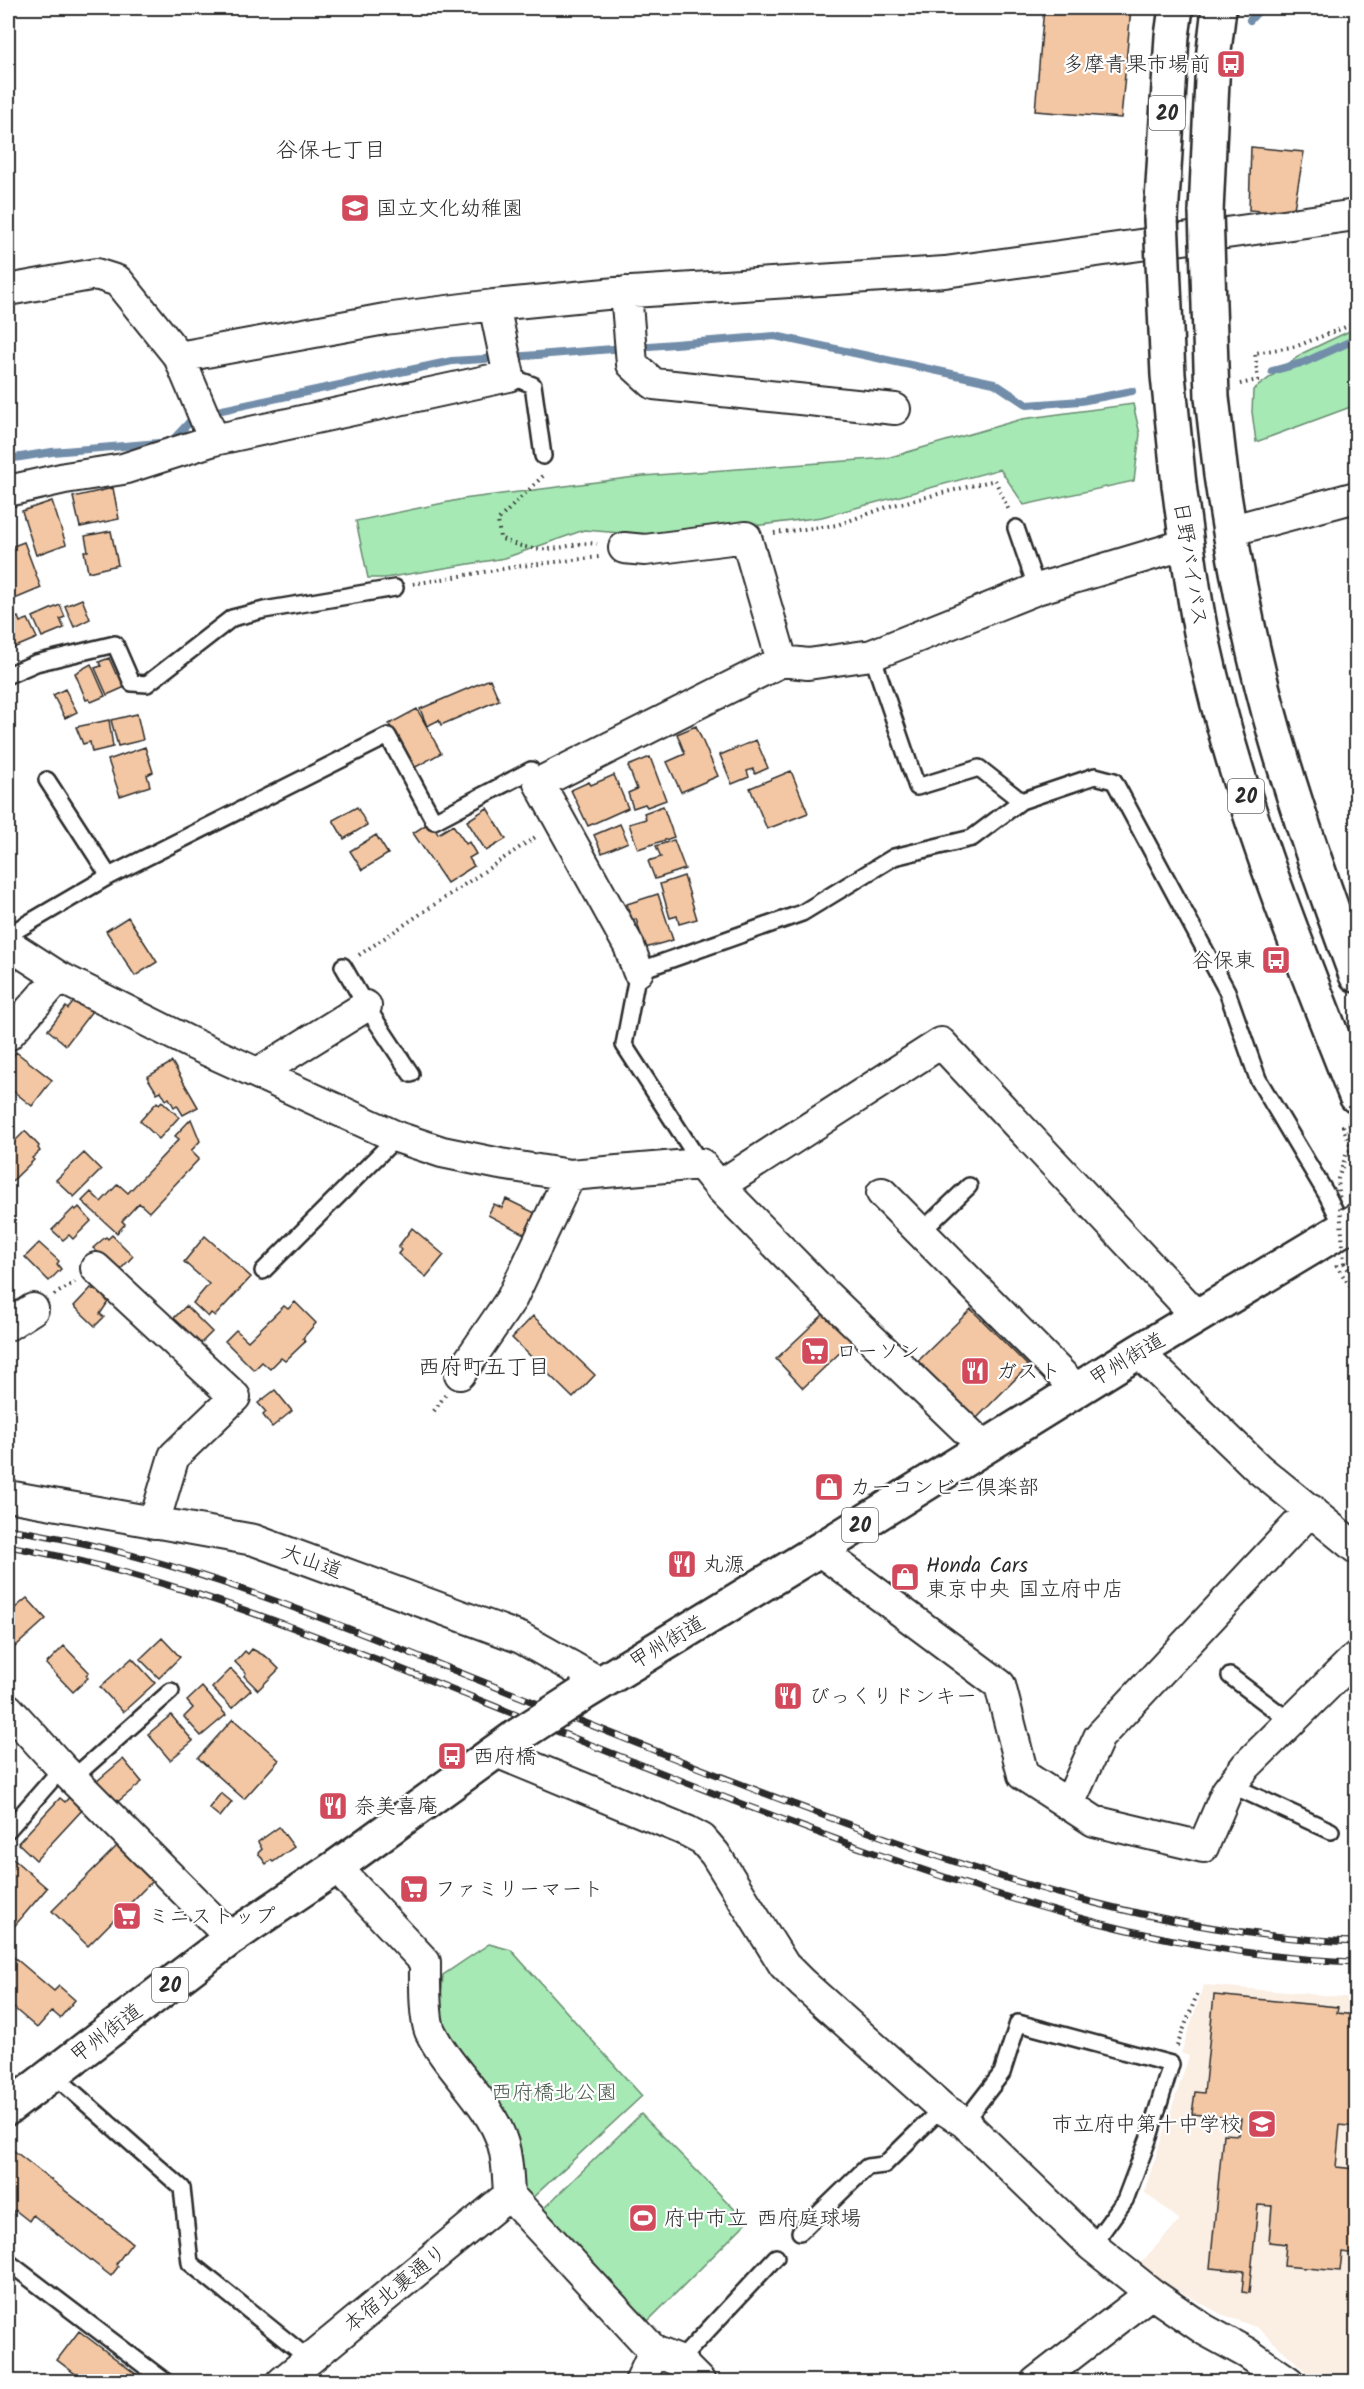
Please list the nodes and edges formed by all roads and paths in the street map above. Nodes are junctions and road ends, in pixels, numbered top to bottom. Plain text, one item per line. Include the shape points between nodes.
1 (1176, 8) edge
2 (1219, 8) edge
3 (1356, 215) edge
4 (8, 290) edge
5 (626, 292) junction
6 (494, 305) junction
7 (1356, 323) edge
8 (179, 357) junction
9 (506, 362) junction
10 (1238, 385) dead end
11 (895, 409) dead end
12 (207, 423) junction
13 (543, 456) joint
14 (8, 491) edge
15 (1356, 497) edge
16 (1016, 528) joint
17 (1230, 531) junction
18 (746, 537) junction
19 (1187, 544) junction
20 (624, 548) junction
21 (395, 588) joint
22 (1037, 589) junction
23 (872, 655) junction
24 (782, 661) junction
25 (8, 675) edge
26 (47, 780) dead end
27 (539, 783) junction
28 (1021, 801) junction
29 (560, 820) junction
30 (109, 876) junction
31 (8, 935) edge
32 (8, 944) edge
33 (343, 966) joint
34 (638, 971) junction
35 (1356, 975) edge
36 (59, 977) junction
37 (366, 1006) junction
38 (8, 1035) edge
39 (258, 1073) junction
40 (411, 1074) dead end
41 (1356, 1096) edge
42 (1356, 1121) edge
43 (397, 1137) junction
44 (1352, 1150) junction
45 (1353, 1174) dead end
46 (570, 1175) junction
47 (710, 1175) junction
48 (969, 1186) dead end
49 (882, 1193) dead end
50 (1350, 1225) edge
51 (921, 1232) junction
52 (1336, 1265) dead end
53 (263, 1271) dead end
54 (85, 1275) joint
55 (1356, 1282) edge
56 (42, 1303) joint
57 (1197, 1316) junction
58 (8, 1325) edge
59 (1138, 1352) junction
60 (460, 1374) dead end
61 (1077, 1390) junction
62 (985, 1448) junction
63 (8, 1496) edge
64 (1311, 1510) junction
65 (154, 1523) junction
66 (1356, 1548) edge
67 (819, 1550) junction
68 (1356, 1657) edge
69 (1230, 1676) dead end
70 (590, 1688) junction
71 (171, 1691) dead end
72 (8, 1709) edge
73 (1291, 1722) junction
74 (505, 1743) junction
75 (68, 1773) junction
76 (1231, 1785) junction
77 (1070, 1804) junction
78 (8, 1830) edge
79 (1331, 1831) dead end
80 (336, 1868) junction
81 (231, 1938) junction
82 (1198, 1992) dead end
83 (1171, 2064) junction
84 (53, 2074) junction
85 (8, 2108) edge
86 (953, 2115) junction
87 (509, 2195) junction
88 (800, 2232) dead end
89 (1092, 2246) junction
90 (776, 2257) dead end
91 (8, 2262) edge
92 (1151, 2293) junction
93 (309, 2359) junction
94 (678, 2364) edge
95 (166, 2382) edge
96 (282, 2382) edge
97 (640, 2382) edge
98 (1036, 2382) edge
99 (1290, 2382) edge

1 - 19 highway, 日野バイパス / 20, bridge via 1161,218 1168,375
2 - 17 highway, 日野バイパス / 20, bridge via 1206,212 1212,397
3 - 5 street via 945,272
4 - 8 street via 96,274 118,281
5 - 6 street
5 - 11 street via 632,364 654,384
6 - 8 street via 385,319
6 - 9 street
7 - 10 path via 1297,346 1255,353 1258,380
8 - 12 street
9 - 12 street
9 - 13 lane via 533,385
12 - 14 street via 123,469
13 - 20 path via 543,477 498,520 500,538 517,546 551,549 584,542
15 - 17 street
16 - 18 path via 995,480 890,506 837,525
16 - 22 lane
17 - 35 highway, 日野バイパス / 20 via 1275,737 1320,879
18 - 20 street via 645,550
18 - 24 street
19 - 22 street
19 - 41 highway, 日野バイパス / 20 via 1203,641 1228,738 1277,892
20 - 21 path via 594,559 456,575
21 - 25 lane via 232,618 147,684 132,683 115,644 36,663
22 - 23 street
23 - 24 street via 808,664
23 - 28 lane via 917,787 979,768
24 - 27 street
26 - 30 lane
27 - 29 street
27 - 30 lane via 531,770 434,821 388,736
28 - 34 lane via 972,838 894,857 802,913
28 - 50 lane via 1095,776 1114,781 1227,990 1258,1079 1327,1195
29 - 33 path
29 - 34 street via 629,946
30 - 31 lane
32 - 36 street
33 - 37 lane
34 - 47 lane via 624,1045
36 - 38 street
36 - 39 street
37 - 39 street
37 - 40 lane
39 - 43 street
42 - 44 path via 1343,1126
43 - 46 street via 468,1159
43 - 53 lane
44 - 45 path
44 - 55 path, bridge via 1347,1152 1338,1179 1344,1263
46 - 47 street
46 - 60 street via 512,1298
47 - 57 street via 941,1043
47 - 62 street via 824,1293
48 - 51 lane
49 - 51 street
50 - 57 highway, 甲州街道 / 20
51 - 61 street
52 - 55 path via 1350,1286
54 - 56 path
54 - 65 street via 235,1397 174,1456
56 - 58 street
57 - 59 highway, 甲州街道 / 20
59 - 61 highway, 甲州街道 / 20
59 - 64 street via 1259,1469
61 - 62 highway, 甲州街道 / 20
62 - 67 highway, 甲州街道 / 20
63 - 65 street, 大山道
64 - 66 street
64 - 77 street via 1099,1737
65 - 70 street, 大山道 via 254,1540 521,1638
67 - 70 highway, 甲州街道 / 20
67 - 77 street via 1000,1685 1023,1775
68 - 73 street
69 - 73 lane
70 - 74 highway, 甲州街道 / 20, bridge
71 - 75 lane
72 - 75 street
73 - 76 street
74 - 80 highway, 甲州街道 / 20
74 - 86 street via 702,1839 784,1965
75 - 78 lane
75 - 81 street
76 - 77 street via 1203,1847 1094,1821
76 - 79 lane
80 - 81 highway, 甲州街道 / 20
80 - 87 street via 424,1962 429,2029 503,2142
81 - 84 highway, 甲州街道 / 20
82 - 83 path
83 - 86 lane via 1018,2022 1002,2073
83 - 89 lane via 1125,2200
84 - 85 highway, 甲州街道 / 20
84 - 93 lane via 182,2188 190,2263
86 - 88 lane via 884,2165 867,2167
86 - 89 street
87 - 93 street, 本宿北裏通り
87 - 94 street
89 - 92 street
90 - 94 lane
91 - 95 lane
92 - 98 street
92 - 99 street
93 - 96 street, 本宿北裏通り
94 - 97 street

